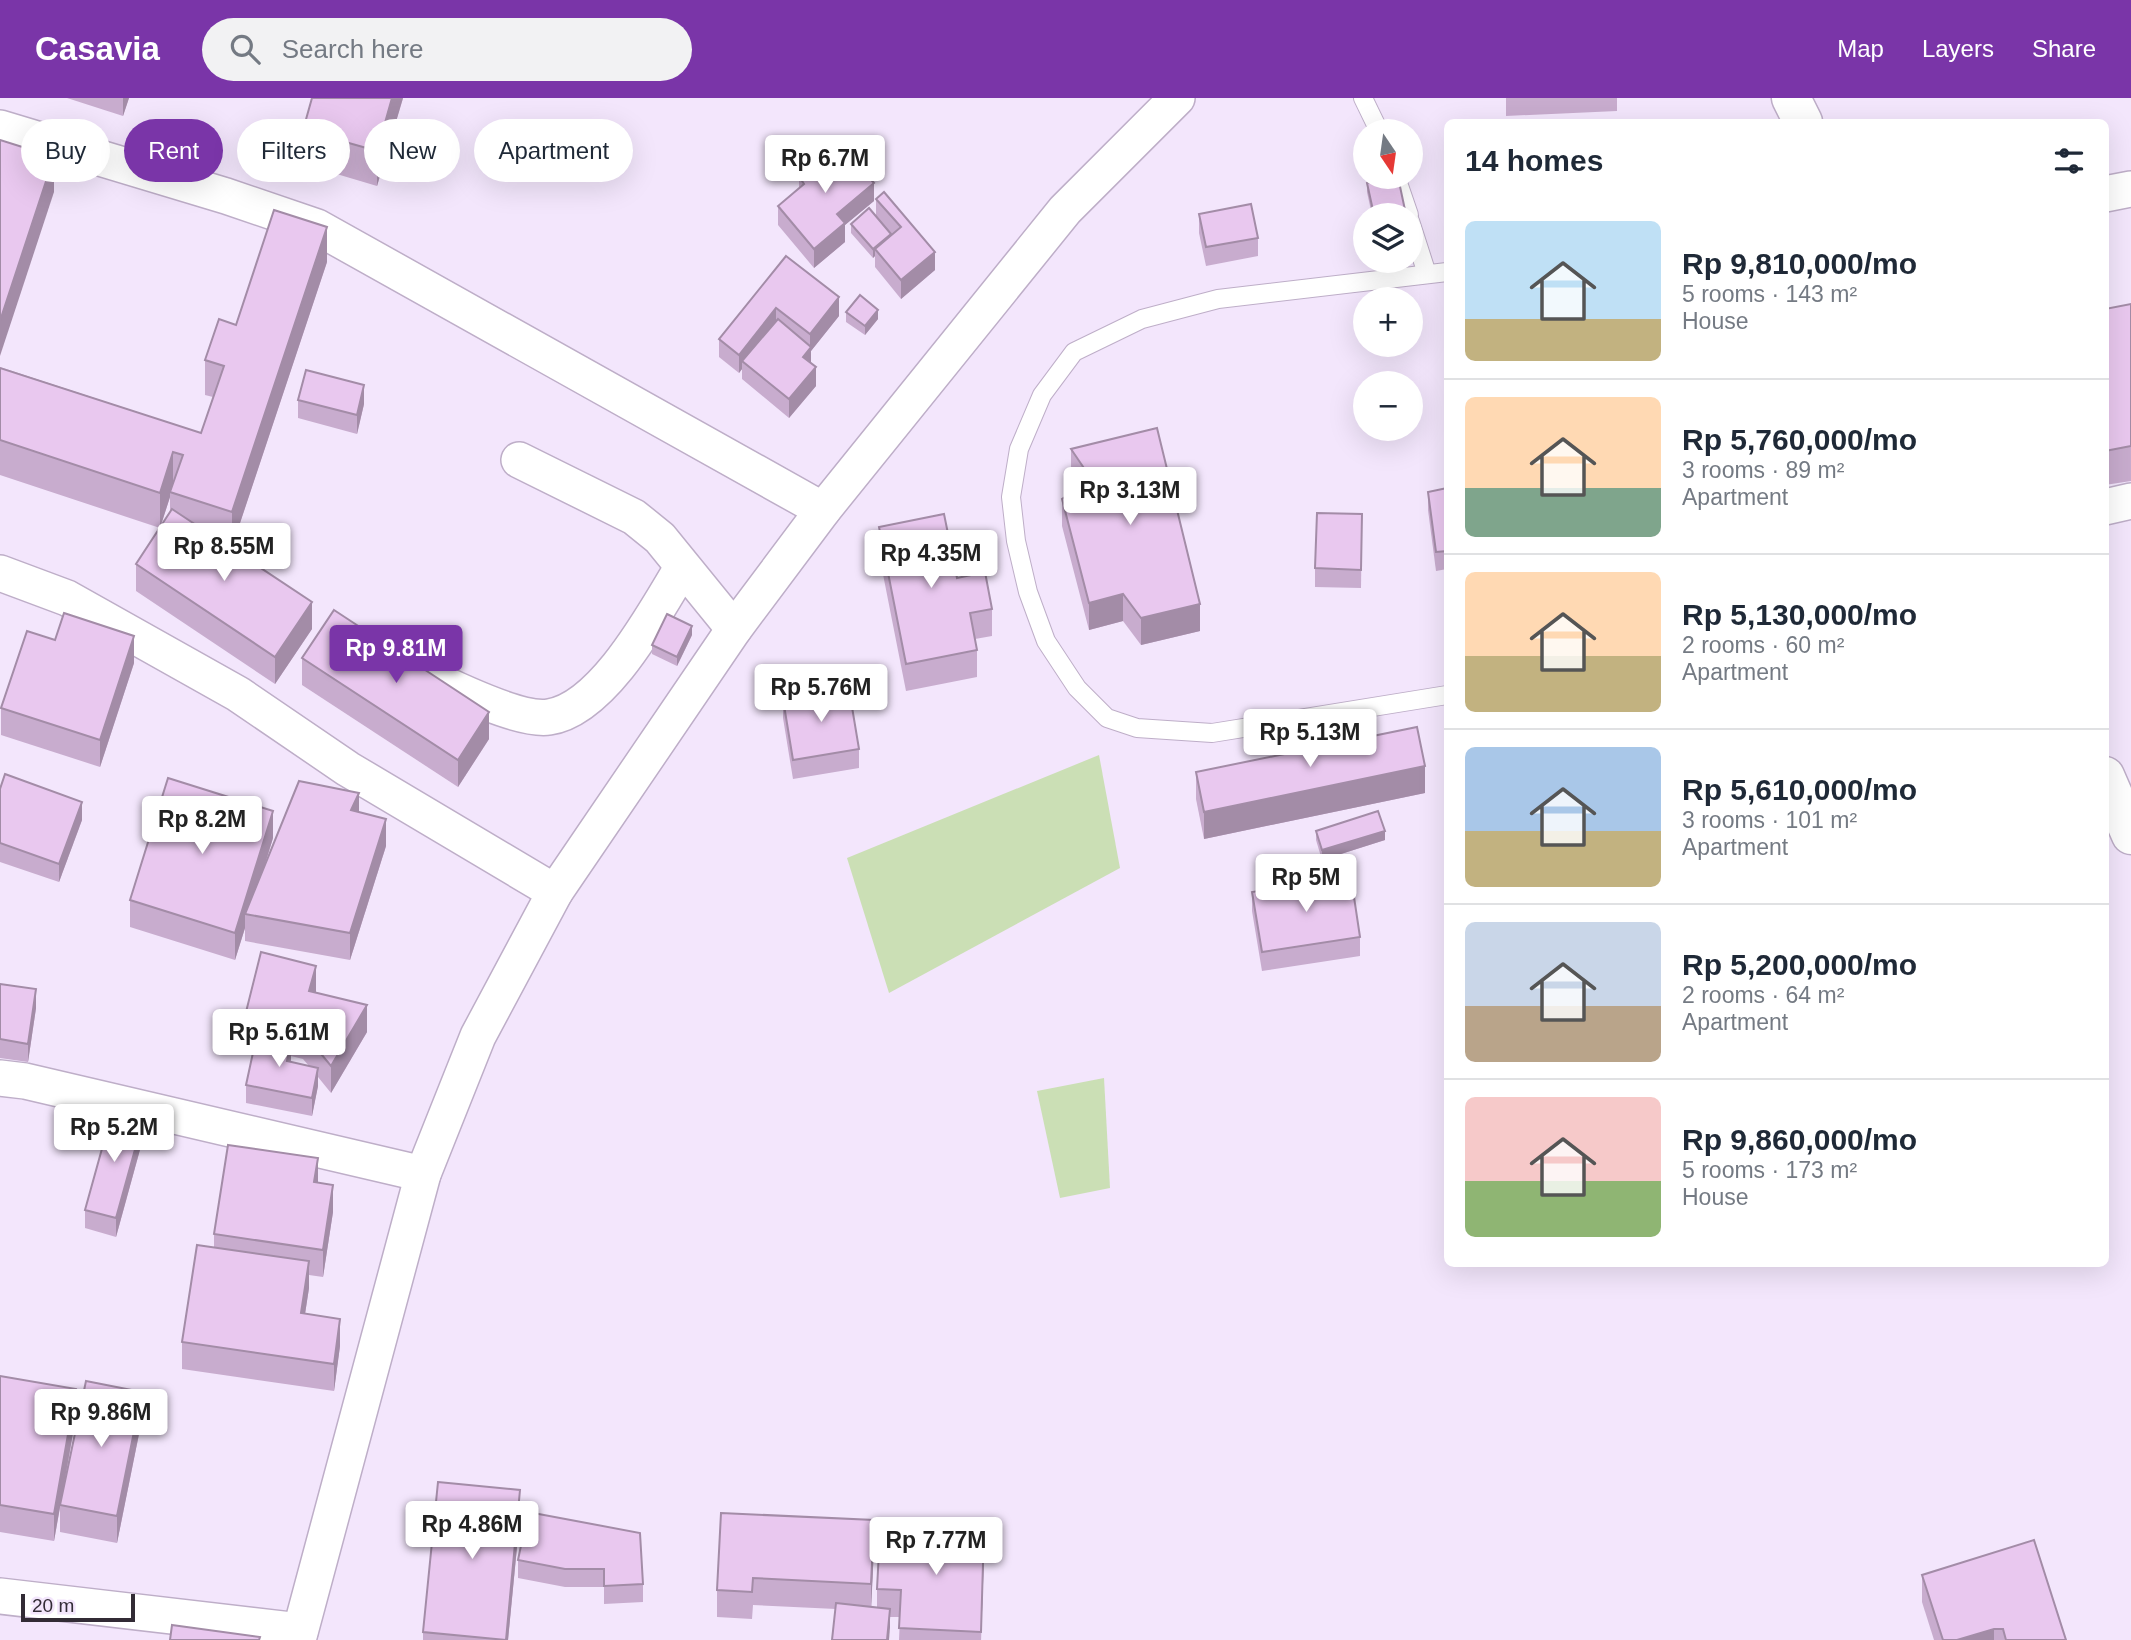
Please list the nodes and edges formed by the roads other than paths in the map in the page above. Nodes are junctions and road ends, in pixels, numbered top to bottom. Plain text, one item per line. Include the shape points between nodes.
1 (1177, 98) edge
2 (1363, 98) edge
3 (1791, 98) edge
4 (1373, 119) edge
5 (1802, 119) edge
6 (0, 128) edge
7 (2131, 188) edge
8 (2109, 193) edge
9 (1423, 262) edge
10 (1444, 272) edge
11 (1427, 274) junction
12 (519, 460) dead end
13 (2131, 501) edge
14 (2109, 506) edge
15 (823, 510) junction
16 (682, 568) junction
17 (0, 573) edge
18 (734, 629) junction
19 (387, 657) edge
20 (1444, 695) edge
21 (555, 892) junction
22 (0, 1078) edge
23 (423, 1174) junction
24 (0, 1596) edge
25 (299, 1636) edge

1 - 15 street via 1065,210
2 - 4 lane
3 - 5 main road
6 - 15 street via 317,227
7 - 8 street
9 - 11 lane
10 - 11 lane
11 - 20 lane via 1218,299 1142,319 1074,352 1042,395 1019,449 1011,497 1028,592 1046,641 1077,688 1107,718 1137,728 1212,733
12 - 16 street via 635,517 660,538
13 - 14 street
15 - 18 street
16 - 18 street
16 - 19 street via 653,616 603,682 580,704 547,718 461,692
17 - 21 street via 67,598 238,694 348,769
18 - 21 street
21 - 23 street via 478,1036
22 - 23 street
23 - 25 street
24 - 25 street

